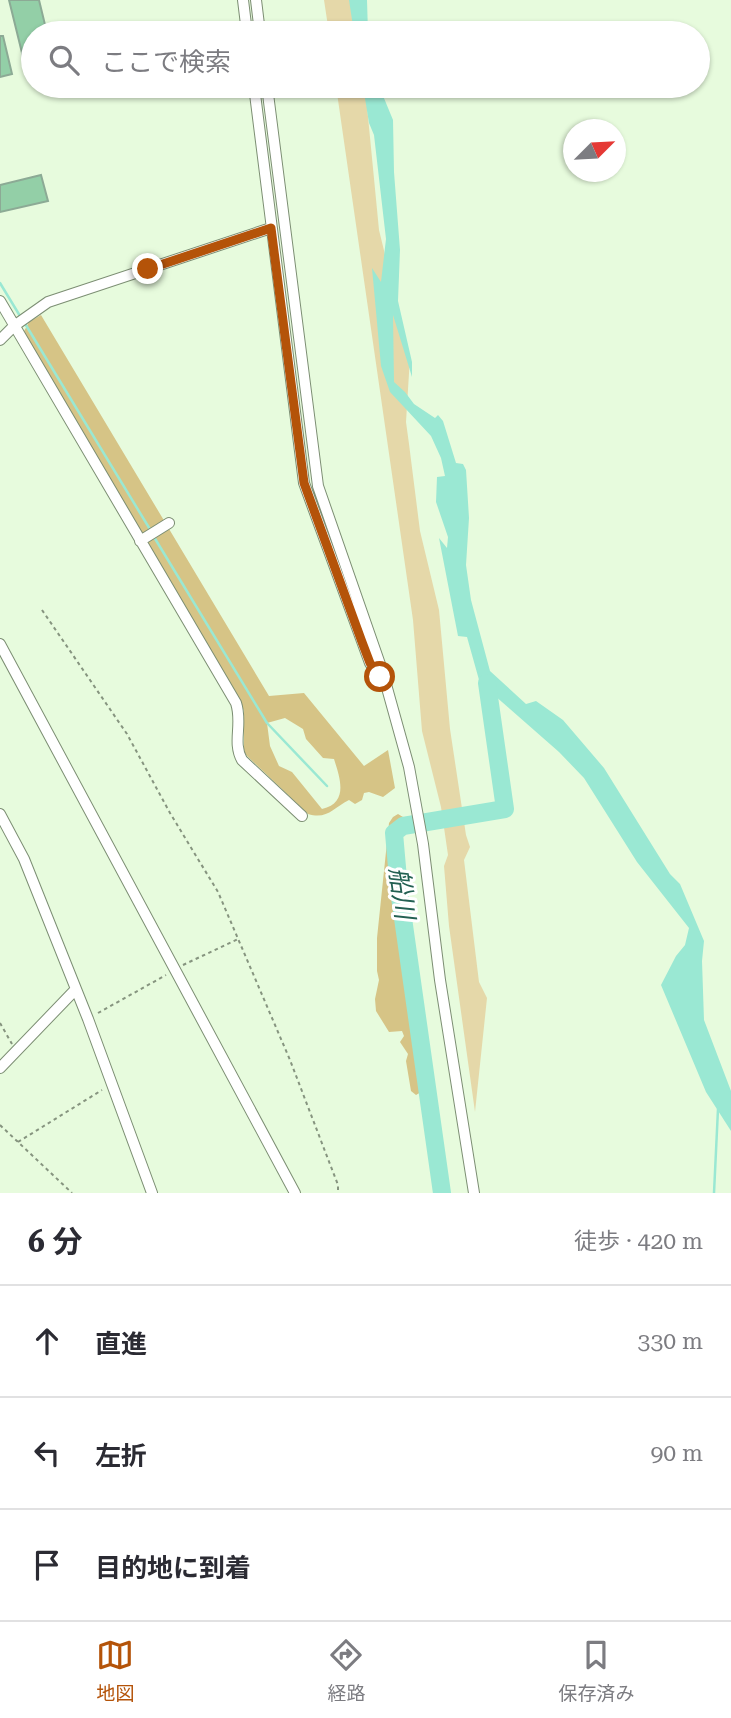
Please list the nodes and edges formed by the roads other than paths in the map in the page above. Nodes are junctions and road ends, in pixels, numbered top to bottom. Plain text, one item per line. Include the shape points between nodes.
1 (243, 0) edge
2 (256, 0) edge
3 (246, 21) edge
4 (259, 21) edge
5 (255, 98) edge
6 (269, 98) edge
7 (271, 228) junction
8 (0, 301) edge
9 (14, 326) junction
10 (0, 340) edge
11 (168, 524) dead end
12 (142, 540) junction
13 (0, 644) edge
14 (389, 691) junction
15 (0, 814) edge
16 (302, 816) dead end
17 (76, 989) junction
18 (0, 1068) edge
19 (152, 1193) edge
20 (295, 1193) edge
21 (474, 1193) edge

1 - 3 street
2 - 4 street
5 - 7 street
6 - 14 street via 318,486
7 - 9 street via 48,302
7 - 14 street via 304,483 370,663
8 - 9 street
9 - 10 street
9 - 12 street
11 - 12 street
12 - 16 street via 236,703 240,726 237,752
13 - 20 street
14 - 21 street via 423,844
15 - 17 street via 24,859
17 - 18 street
17 - 19 street

